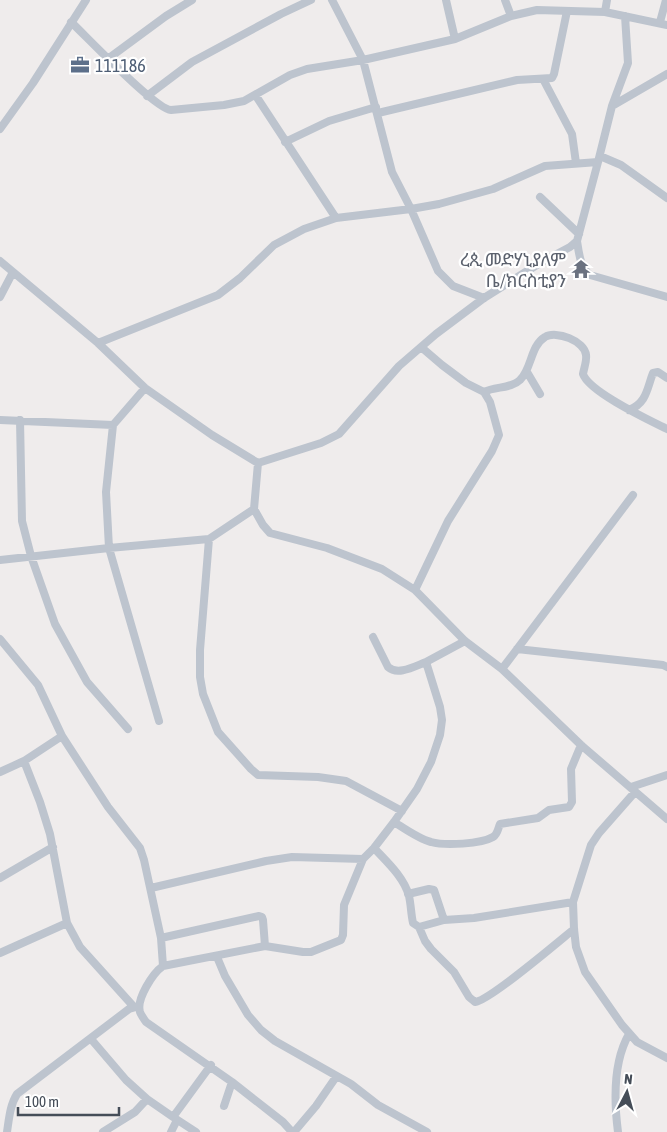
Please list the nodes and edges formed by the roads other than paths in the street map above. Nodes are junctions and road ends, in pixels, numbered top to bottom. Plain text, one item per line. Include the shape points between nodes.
1 (86, 0) edge
2 (192, 0) edge
3 (311, 0) edge
4 (332, 0) edge
5 (446, 0) edge
6 (505, 0) edge
7 (607, 0) edge
8 (666, 0) edge
9 (567, 11) junction
10 (605, 12) junction
11 (510, 16) junction
12 (625, 16) junction
13 (71, 22) junction
14 (664, 24) edge
15 (455, 40) junction
16 (109, 58) junction
17 (363, 60) junction
18 (667, 74) edge
19 (543, 79) junction
20 (147, 96) junction
21 (256, 96) junction
22 (612, 106) junction
23 (377, 110) junction
24 (0, 129) edge
25 (285, 142) junction
26 (599, 159) junction
27 (576, 163) junction
28 (540, 198) dead end
29 (667, 198) edge
30 (411, 208) junction
31 (336, 218) junction
32 (578, 238) junction
33 (0, 261) edge
34 (13, 272) junction
35 (0, 297) edge
36 (667, 297) edge
37 (484, 298) junction
38 (98, 343) junction
39 (421, 347) junction
40 (526, 372) junction
41 (667, 378) edge
42 (145, 388) junction
43 (484, 392) junction
44 (540, 394) dead end
45 (629, 410) junction
46 (0, 420) edge
47 (20, 420) junction
48 (113, 424) junction
49 (667, 429) edge
50 (258, 462) junction
51 (633, 495) dead end
52 (254, 509) junction
53 (209, 540) junction
54 (109, 548) junction
55 (31, 556) junction
56 (0, 560) edge
57 (415, 590) junction
58 (373, 637) dead end
59 (0, 639) edge
60 (465, 641) junction
61 (517, 649) junction
62 (426, 662) junction
63 (666, 664) edge
64 (502, 669) junction
65 (159, 721) dead end
66 (128, 729) dead end
67 (62, 736) junction
68 (581, 745) junction
69 (24, 761) junction
70 (0, 772) edge
71 (667, 775) edge
72 (633, 790) junction
73 (402, 811) junction
74 (667, 819) edge
75 (394, 822) junction
76 (52, 847) junction
77 (374, 848) junction
78 (363, 859) junction
79 (0, 878) edge
80 (151, 888) junction
81 (408, 894) junction
82 (573, 902) junction
83 (444, 920) junction
84 (67, 922) junction
85 (419, 927) junction
86 (574, 929) junction
87 (161, 938) junction
88 (264, 946) junction
89 (0, 953) edge
90 (217, 957) junction
91 (164, 966) junction
92 (136, 1007) junction
93 (629, 1034) junction
94 (91, 1039) junction
95 (667, 1058) edge
96 (211, 1066) junction
97 (336, 1077) junction
98 (232, 1082) junction
99 (147, 1099) junction
100 (224, 1106) dead end
101 (175, 1118) junction
102 (7, 1132) edge
103 (103, 1132) edge
104 (171, 1132) edge
105 (196, 1132) edge
106 (293, 1132) edge
107 (427, 1132) edge
108 (618, 1132) edge

1 - 13 street
2 - 16 street
3 - 20 street via 192,62
4 - 17 street
5 - 15 street
6 - 11 street
7 - 10 street
8 - 14 street
9 - 10 street
9 - 11 street via 537,10
9 - 19 street via 554,74 552,78
10 - 12 street
11 - 15 street
12 - 14 street
12 - 22 street via 628,63
13 - 16 street
13 - 24 street
15 - 17 street
16 - 20 street
17 - 21 street via 307,69
17 - 23 street
18 - 22 street
19 - 23 street via 517,80
19 - 27 street via 572,134
20 - 21 street via 171,110 234,104
21 - 25 street
22 - 26 street
23 - 25 street via 329,121
23 - 30 street via 392,172
25 - 31 street
26 - 27 street
26 - 29 street via 621,165
26 - 32 street
27 - 30 street via 545,166 493,189
28 - 32 street
30 - 31 street
30 - 37 street via 438,271 453,286
31 - 38 street via 304,229 274,245 218,294
32 - 36 street via 582,266 590,275
32 - 37 street via 570,247
33 - 34 street
34 - 35 street
34 - 38 street
37 - 39 street
38 - 42 street
39 - 43 street via 442,366
39 - 50 street via 399,366 339,434 321,443
40 - 43 street via 515,384
40 - 44 street
40 - 45 street via 541,340 551,335 565,337 586,353 582,374 585,379
41 - 45 street via 658,372 653,373 646,397
42 - 48 street
42 - 50 street via 212,435
43 - 57 street via 499,435 448,521
45 - 49 street
46 - 47 street
47 - 48 street
47 - 55 street via 22,521
48 - 54 street via 106,492
50 - 52 street
51 - 61 street
52 - 53 street
52 - 57 street via 270,533 327,548 382,569
53 - 54 street
53 - 73 street via 200,677 218,732 258,775 346,781
54 - 55 street
54 - 65 street
55 - 56 street
55 - 66 street via 55,624 87,682
57 - 60 street
58 - 62 street via 392,670 400,671
59 - 67 street via 38,686
60 - 62 street
60 - 64 street
61 - 63 street
61 - 64 street
62 - 73 street via 440,707 440,735 431,762
64 - 68 street
67 - 69 street
67 - 80 street via 108,807 140,848
68 - 72 street
68 - 75 street via 571,769 572,802 568,807 549,810 538,818 500,824 492,838 468,843 430,842
69 - 70 street
69 - 76 street via 40,802
71 - 72 street
72 - 74 street
72 - 82 street via 591,845
73 - 75 street
75 - 77 street
76 - 79 street
76 - 84 street
77 - 78 street
77 - 81 street via 392,868
78 - 80 street via 292,857
78 - 88 street via 344,904 341,940 304,952
80 - 87 street
81 - 83 street via 434,890
81 - 85 street via 413,923
82 - 83 street
82 - 86 street
83 - 85 street
84 - 89 street
84 - 92 street via 80,947
85 - 86 street via 425,941 454,972 475,1002 505,983
86 - 93 street via 576,947 585,972
87 - 88 street via 259,916 263,920
87 - 91 street
88 - 90 street
90 - 91 street
90 - 97 street via 248,1015 261,1030
91 - 92 street via 157,971
92 - 94 street
92 - 96 street via 146,1022
93 - 95 street
93 - 108 street via 619,1056
94 - 99 street
94 - 102 street via 18,1094 11,1108
96 - 98 street
96 - 101 street
97 - 106 street
97 - 107 street
98 - 100 street
98 - 106 street
99 - 101 street
99 - 103 street via 135,1112
101 - 104 street
101 - 105 street

